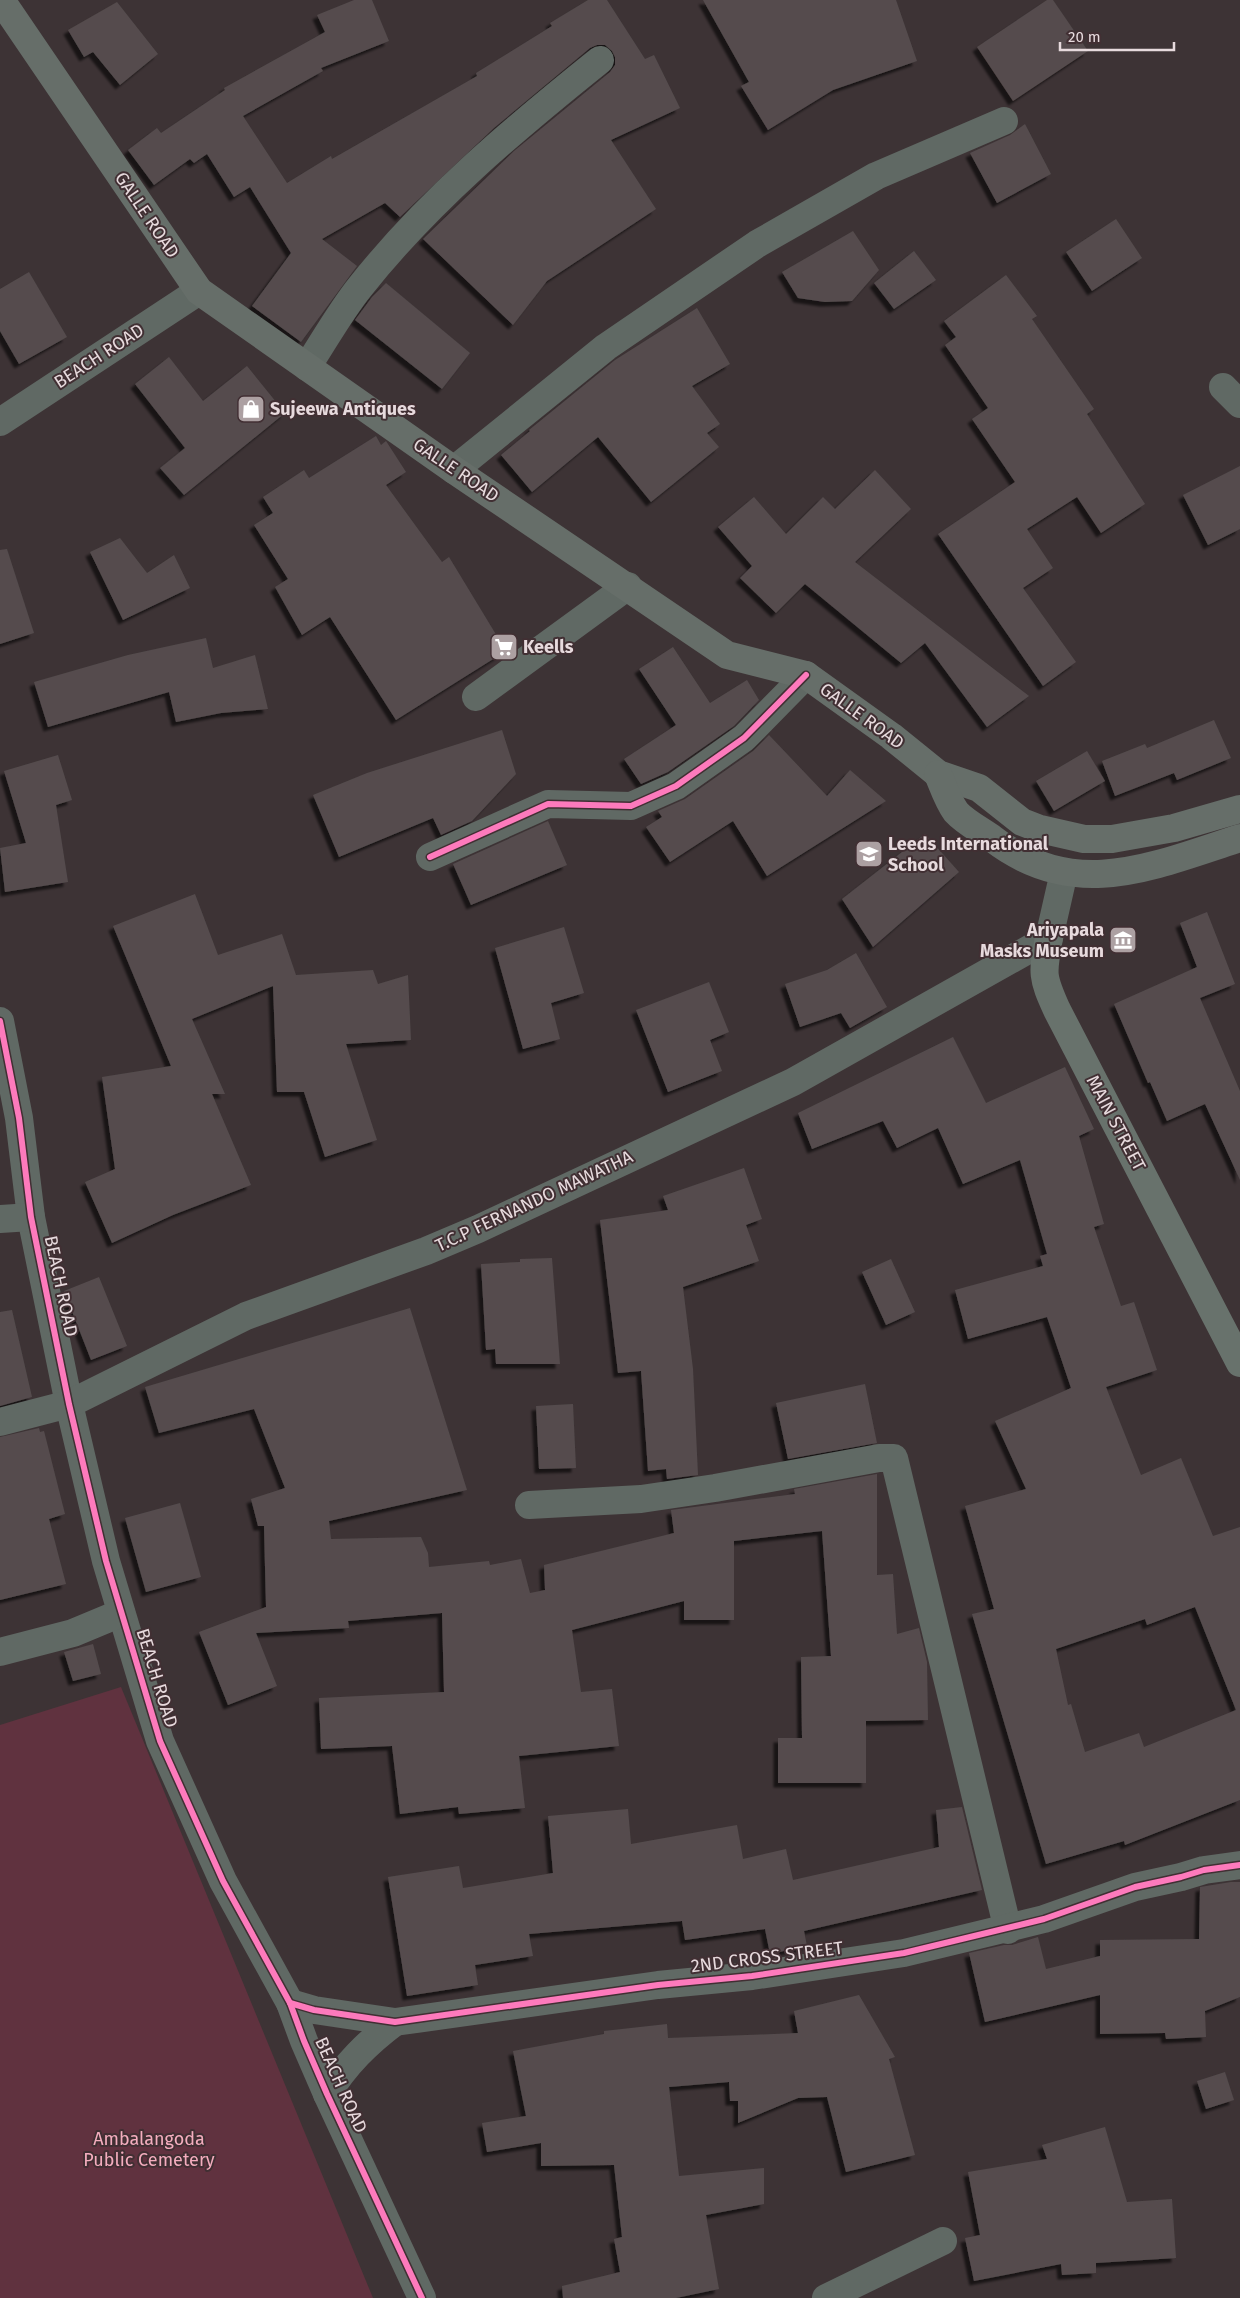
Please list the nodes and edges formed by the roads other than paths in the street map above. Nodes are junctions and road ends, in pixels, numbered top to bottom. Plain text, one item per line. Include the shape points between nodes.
1 (1, 0) edge
2 (600, 60) dead end
3 (1004, 122) dead end
4 (199, 291) junction
5 (307, 367) junction
6 (0, 422) edge
7 (454, 470) junction
8 (628, 586) junction
9 (806, 675) junction
10 (476, 697) dead end
11 (938, 774) junction
12 (1240, 809) edge
13 (1240, 838) edge
14 (430, 857) dead end
15 (1064, 872) junction
16 (1049, 938) junction
17 (0, 1021) edge
18 (5, 1072) edge
19 (31, 1217) junction
20 (0, 1220) edge
21 (1240, 1363) edge
22 (69, 1404) junction
23 (0, 1422) edge
24 (529, 1505) dead end
25 (122, 1613) junction
26 (0, 1652) edge
27 (1240, 1865) edge
28 (1008, 1930) junction
29 (290, 2003) junction
30 (395, 2022) junction
31 (327, 2094) junction
32 (943, 2241) dead end
33 (422, 2298) edge
34 (826, 2298) edge

1 - 4 highway, GALLE ROAD
2 - 5 street via 531,115 425,213 359,288
3 - 7 street via 876,176 758,244 606,347
4 - 5 highway, GALLE ROAD
4 - 6 street, BEACH ROAD
5 - 7 highway, GALLE ROAD
7 - 8 highway, GALLE ROAD
8 - 9 highway, GALLE ROAD via 727,655
8 - 10 street
9 - 11 highway, GALLE ROAD
9 - 14 street via 744,738 676,786 631,806 548,804
11 - 12 highway, GALLE ROAD via 979,788 1022,822 1084,838 1143,835
11 - 15 highway, GALLE ROAD via 956,812 1016,855 1039,866
13 - 15 highway, GALLE ROAD via 1144,867 1091,875
15 - 16 street, MAIN STREET
16 - 21 main road, MAIN STREET via 1043,972 1054,1002
16 - 22 street, T.C.P FERNANDO MAWATHA via 793,1082 478,1229 246,1316
17 - 18 street, BEACH ROAD
18 - 19 street, BEACH ROAD via 19,1118
19 - 20 street
19 - 22 street, BEACH ROAD
22 - 23 street, T.C.P FERNANDO MAWATHA
22 - 25 street, BEACH ROAD via 106,1561
24 - 28 street via 641,1498 894,1458
25 - 26 street via 72,1633
25 - 29 street, BEACH ROAD via 160,1741 223,1881
27 - 28 street, 2ND CROSS STREET via 1135,1887
28 - 30 street, 2ND CROSS STREET via 859,1960
29 - 30 street, 2ND CROSS STREET via 314,2010
29 - 31 street, BEACH ROAD
30 - 31 street via 360,2050
31 - 33 street, BEACH ROAD
32 - 34 street

